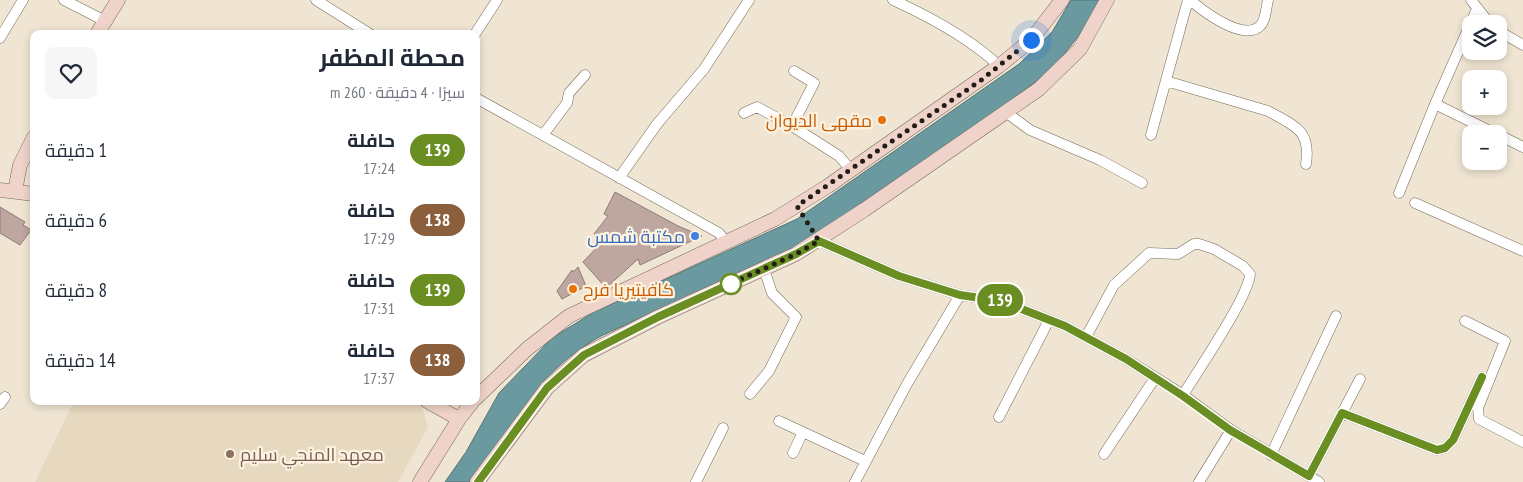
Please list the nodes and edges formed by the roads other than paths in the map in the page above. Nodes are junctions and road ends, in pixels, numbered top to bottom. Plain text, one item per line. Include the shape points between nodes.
1 (23, 0) edge
2 (64, 0) edge
3 (118, 0) edge
4 (497, 0) edge
5 (749, 0) edge
6 (893, 0) edge
7 (1062, 0) edge
8 (1107, 0) edge
9 (1189, 0) edge
10 (1268, 0) edge
11 (321, 1) edge
12 (1475, 3) edge
13 (1484, 15) edge
14 (105, 21) junction
15 (100, 30) edge
16 (364, 30) edge
17 (478, 30) edge
18 (1507, 36) edge
19 (0, 38) edge
20 (1523, 45) edge
21 (999, 66) junction
22 (794, 71) dead end
23 (585, 75) dead end
24 (1166, 81) junction
25 (480, 102) edge
26 (1435, 104) junction
27 (744, 113) dead end
28 (1007, 113) junction
29 (1478, 125) edge
30 (792, 126) junction
31 (543, 135) junction
32 (1151, 136) dead end
33 (1507, 139) edge
34 (30, 145) edge
35 (1523, 147) edge
36 (1306, 164) dead end
37 (851, 170) junction
38 (619, 178) junction
39 (1142, 182) dead end
40 (0, 190) edge
41 (15, 191) junction
42 (30, 193) edge
43 (1399, 193) dead end
44 (1415, 203) dead end
45 (819, 241) junction
46 (726, 242) junction
47 (1523, 251) edge
48 (764, 269) junction
49 (960, 295) junction
50 (1336, 316) dead end
51 (1049, 320) junction
52 (1465, 321) dead end
53 (1086, 337) junction
54 (1482, 377) dead end
55 (1155, 378) junction
56 (1360, 379) dead end
57 (480, 394) edge
58 (750, 394) dead end
59 (1183, 396) junction
60 (434, 405) edge
61 (470, 405) edge
62 (1342, 413) junction
63 (999, 417) dead end
64 (459, 419) junction
65 (779, 421) dead end
66 (723, 428) dead end
67 (1230, 430) junction
68 (804, 432) junction
69 (1523, 442) edge
70 (792, 453) dead end
71 (1104, 454) dead end
72 (1271, 455) junction
73 (865, 461) junction
74 (1309, 476) junction
75 (420, 482) edge
76 (478, 482) edge
77 (696, 482) edge
78 (855, 482) edge
79 (1199, 482) edge
80 (1319, 482) edge

1 - 19 street
2 - 14 street
3 - 14 street
4 - 17 street
5 - 38 street via 704,69 657,124
6 - 21 street via 986,53
7 - 21 street via 1031,40
8 - 28 street via 1080,49 1040,89
9 - 10 street via 1225,24 1251,31 1263,21
9 - 24 street
11 - 16 street
12 - 13 street
12 - 26 street
14 - 15 street
18 - 20 street
21 - 37 street
22 - 30 street via 814,83
23 - 31 street via 569,93 567,103
24 - 32 street
24 - 36 street via 1268,111 1305,138 1309,146
25 - 31 street
26 - 29 street
26 - 43 street
27 - 30 street via 757,107
28 - 39 street via 1030,130
28 - 45 street
30 - 37 street via 839,156
31 - 38 street
33 - 35 street
34 - 41 street via 20,165
37 - 46 street via 797,206
38 - 46 street via 719,233
40 - 41 street
41 - 42 street
44 - 47 street
45 - 48 street
45 - 49 street via 899,276
46 - 57 street via 569,316 527,349
48 - 58 street via 772,293 796,317 769,371
48 - 76 street via 584,355 547,388
49 - 51 street via 1001,301
49 - 73 street
50 - 72 street
51 - 53 street
51 - 63 street
52 - 69 street via 1505,341 1478,408 1479,418
53 - 55 street
53 - 59 street via 1114,285 1146,254 1178,254 1199,244 1243,266 1250,274 1250,280 1241,300
54 - 62 street via 1453,440 1445,448 1437,450
55 - 59 street
55 - 71 street
56 - 62 street
59 - 67 street
60 - 64 street
61 - 64 street
62 - 74 street
64 - 75 street
65 - 68 street
66 - 77 street
67 - 72 street
67 - 79 street
68 - 70 street
68 - 73 street
72 - 74 street
73 - 78 street
74 - 80 street

